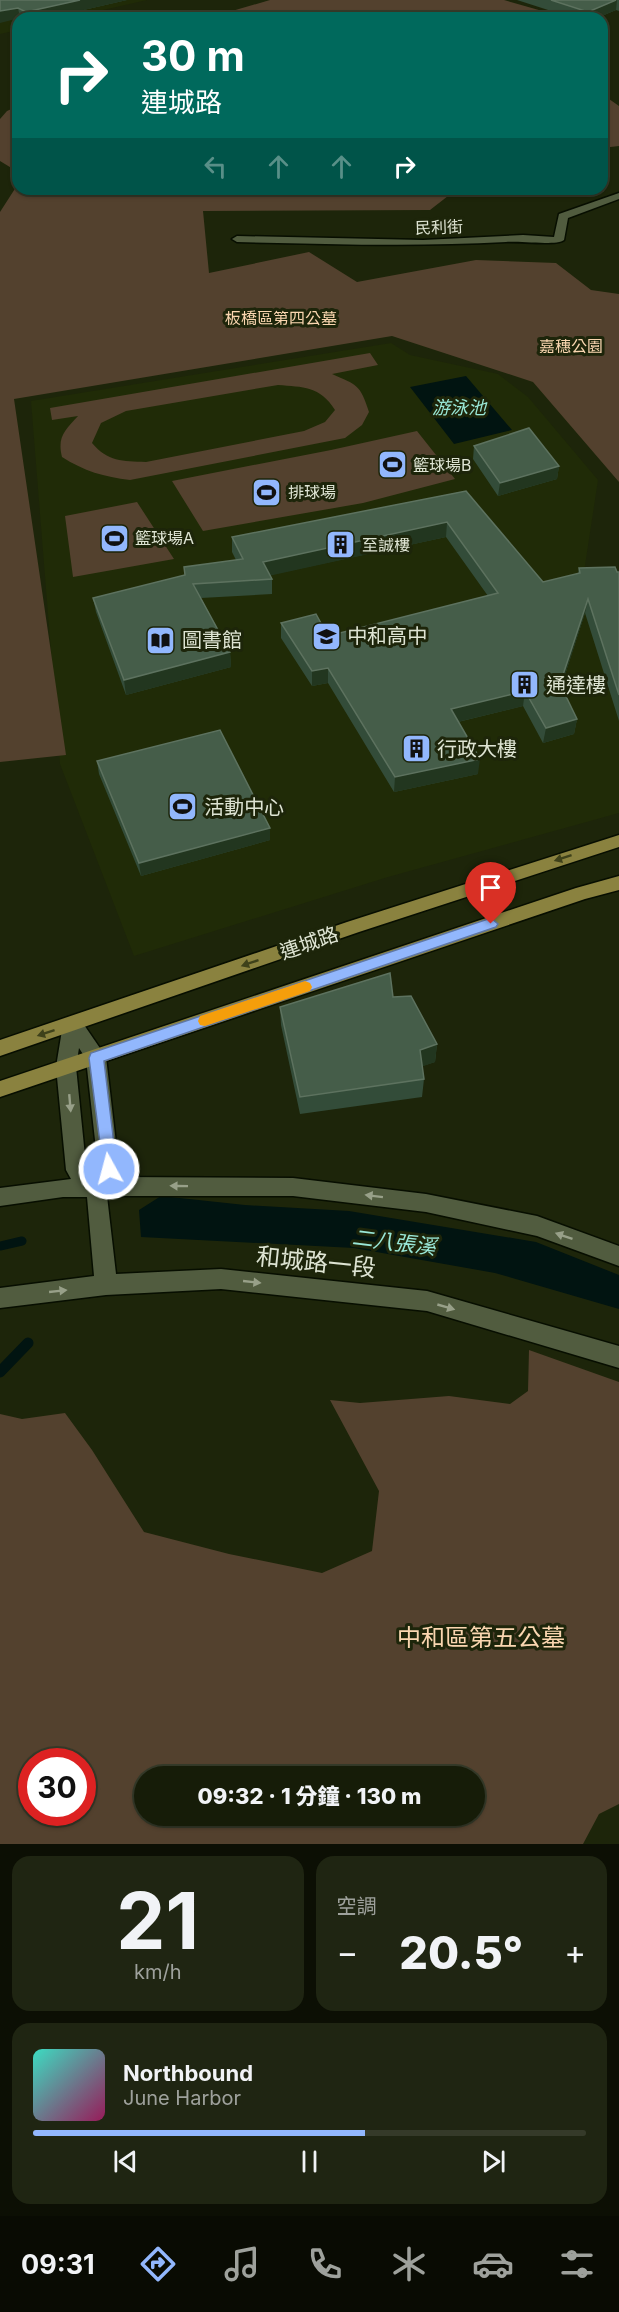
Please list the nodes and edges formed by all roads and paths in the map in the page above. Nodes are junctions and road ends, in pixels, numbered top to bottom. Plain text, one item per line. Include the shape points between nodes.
1 (619, 196) edge
2 (237, 239) dead end
3 (619, 841) edge
4 (619, 883) edge
5 (73, 1024) junction
6 (0, 1047) edge
7 (96, 1058) junction
8 (66, 1067) junction
9 (0, 1089) edge
10 (96, 1187) junction
11 (0, 1197) edge
12 (619, 1256) edge
13 (106, 1286) junction
14 (0, 1298) edge
15 (619, 1357) edge

1 - 2 street, 民利街 via 563,216 559,240 423,243
3 -> 5 main road, 連城路
4 - 7 main road, 連城路
5 -> 6 main road, 連城路
5 - 7 street
5 - 8 street
7 - 8 main road, 連城路
7 - 10 street via 109,1169
8 - 9 main road, 連城路
8 -> 10 street via 76,1170
10 - 11 street
12 -> 10 street via 537,1226 426,1203 293,1187
10 - 13 street
14 -> 13 street, 和城路一段
13 -> 15 street, 和城路一段 via 221,1279 427,1301

